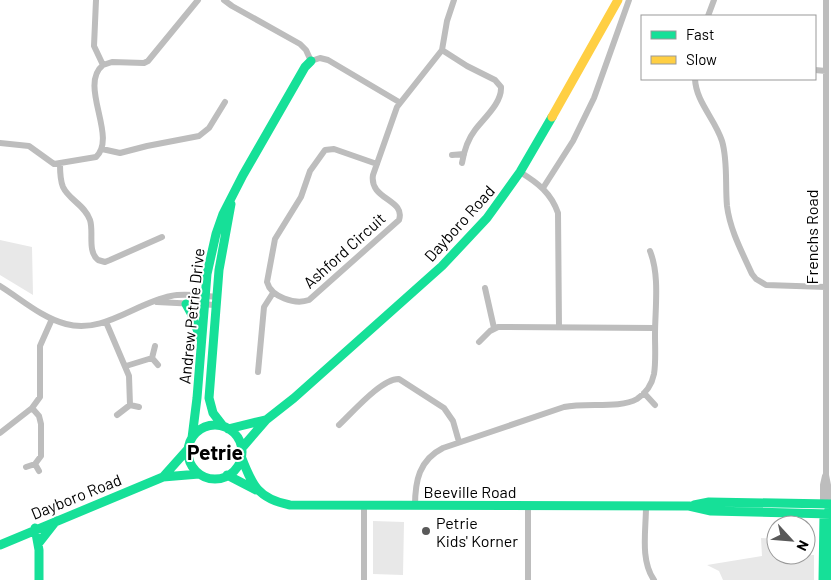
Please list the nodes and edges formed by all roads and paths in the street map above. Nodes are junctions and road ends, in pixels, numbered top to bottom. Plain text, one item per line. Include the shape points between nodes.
1 (96, 0) edge
2 (198, 0) edge
3 (224, 0) edge
4 (454, 0) edge
5 (618, 0) edge
6 (629, 0) edge
7 (714, 0) edge
8 (826, 0) edge
9 (708, 15) edge
10 (442, 50) junction
11 (311, 61) junction
12 (102, 64) junction
13 (816, 70) edge
14 (828, 74) edge
15 (695, 80) edge
16 (225, 102) dead end
17 (399, 102) junction
18 (0, 143) edge
19 (102, 149) junction
20 (464, 154) junction
21 (452, 155) dead end
22 (462, 163) dead end
23 (60, 164) junction
24 (377, 164) junction
25 (520, 172) junction
26 (543, 188) junction
27 (231, 201) junction
28 (162, 237) dead end
29 (650, 251) dead end
30 (0, 286) edge
31 (826, 287) junction
32 (485, 288) dead end
33 (273, 294) junction
34 (205, 300) junction
35 (156, 301) junction
36 (216, 301) junction
37 (186, 304) junction
38 (52, 319) junction
39 (106, 322) junction
40 (559, 327) junction
41 (494, 328) junction
42 (655, 328) junction
43 (201, 340) junction
44 (479, 342) dead end
45 (155, 346) dead end
46 (152, 358) junction
47 (158, 365) dead end
48 (126, 366) junction
49 (258, 372) dead end
50 (644, 393) junction
51 (130, 405) junction
52 (656, 405) dead end
53 (32, 408) junction
54 (139, 408) dead end
55 (829, 409) edge
56 (117, 416) dead end
57 (266, 420) junction
58 (339, 425) dead end
59 (226, 427) junction
60 (0, 433) edge
61 (192, 438) junction
62 (459, 442) junction
63 (188, 449) junction
64 (241, 453) junction
65 (35, 464) junction
66 (26, 467) dead end
67 (39, 471) dead end
68 (200, 474) junction
69 (227, 475) junction
70 (163, 477) junction
71 (256, 490) junction
72 (828, 504) edge
73 (364, 506) junction
74 (415, 506) junction
75 (528, 506) junction
76 (646, 506) junction
77 (690, 506) junction
78 (828, 514) edge
79 (56, 520) junction
80 (35, 528) junction
81 (16, 538) junction
82 (0, 545) edge
83 (38, 547) junction
84 (39, 580) edge
85 (363, 580) edge
86 (528, 580) edge
87 (654, 580) edge
88 (823, 580) edge
89 (830, 580) edge

1 - 12 street via 94,46
2 - 12 street via 148,61
3 - 11 street via 300,44
4 - 10 street
5 - 25 main road, Dayboro Road
6 - 26 street via 594,98 573,141
7 - 9 street
8 - 14 street, Frenchs Road
10 - 17 street, Ashford Circuit
10 - 20 street via 495,80 501,87 500,95 474,130
11 - 17 street via 328,60
11 - 27 main road, Andrew Petrie Drive
12 - 19 street via 96,72 95,88
13 - 14 street
14 - 31 street, Frenchs Road
15 - 31 street via 698,95 722,140 727,207 752,274 766,286
16 - 19 street via 209,128 200,136 120,153
17 - 24 street, Ashford Circuit
18 - 23 street via 29,146 50,162
19 - 23 street via 92,158
20 - 21 street
20 - 22 street
23 - 28 street via 64,190 91,222 95,258 105,262
24 - 33 street via 334,149 325,150 310,171 301,197 275,239 267,279
24 - 33 street, Ashford Circuit via 372,179 374,186 399,208 399,220 309,300 298,301
25 - 26 street
25 - 57 main road, Dayboro Road via 487,218 442,266
26 - 40 street via 555,206 559,222
27 - 34 main road, Andrew Petrie Drive via 213,245
27 - 36 main road, Andrew Petrie Drive
29 - 42 street via 655,269
30 - 38 street
31 - 55 street, Frenchs Road
32 - 41 street
33 - 49 street via 264,307
34 - 35 street via 170,296
34 - 36 street
34 - 37 street
34 - 43 main road, Andrew Petrie Drive
35 - 37 street
35 - 39 street
36 - 59 main road, Andrew Petrie Drive via 209,398 213,413
37 - 43 main road
38 - 39 street via 77,326
38 - 53 street via 40,346 40,397
39 - 48 street
40 - 41 street
40 - 42 street
41 - 44 street
42 - 50 street via 654,374
43 - 61 main road, Andrew Petrie Drive
45 - 46 street
46 - 47 street
46 - 48 street
48 - 51 street
50 - 52 street
50 - 62 street via 622,404 564,407
51 - 54 street
51 - 56 street
53 - 60 street
53 - 65 street via 41,424 41,456
55 - 72 street, Frenchs Road
57 - 59 main road, Dayboro Road
57 - 64 main road, Dayboro Road
58 - 62 street via 394,376 444,408 453,421
59 - 61 main road via 206,427
59 - 64 main road via 238,439
61 - 63 main road
62 - 74 street via 436,451 425,462 416,481
63 - 68 main road via 191,465
63 - 70 main road, Dayboro Road
64 - 69 main road via 237,466
64 - 71 main road
65 - 66 street
65 - 67 street
68 - 69 main road via 215,478
68 - 70 main road, Dayboro Road
69 - 71 main road, Beeville Road
70 - 79 main road, Dayboro Road
71 - 73 main road, Beeville Road via 266,498 284,504
72 - 77 main road, Beeville Road via 709,502
72 - 78 main road, Frenchs Road
73 - 74 main road, Beeville Road
73 - 85 street
74 - 75 main road, Beeville Road
75 - 76 main road, Beeville Road
75 - 86 street
76 - 77 main road, Beeville Road
76 - 87 street via 647,567
77 - 78 main road, Beeville Road via 719,511
78 - 88 main road, Frenchs Road
78 - 89 main road, Frenchs Road
79 - 80 main road, Dayboro Road
79 - 83 main road
80 - 81 main road, Dayboro Road
80 - 83 main road
81 - 82 main road, Dayboro Road
81 - 83 main road
83 - 84 main road

